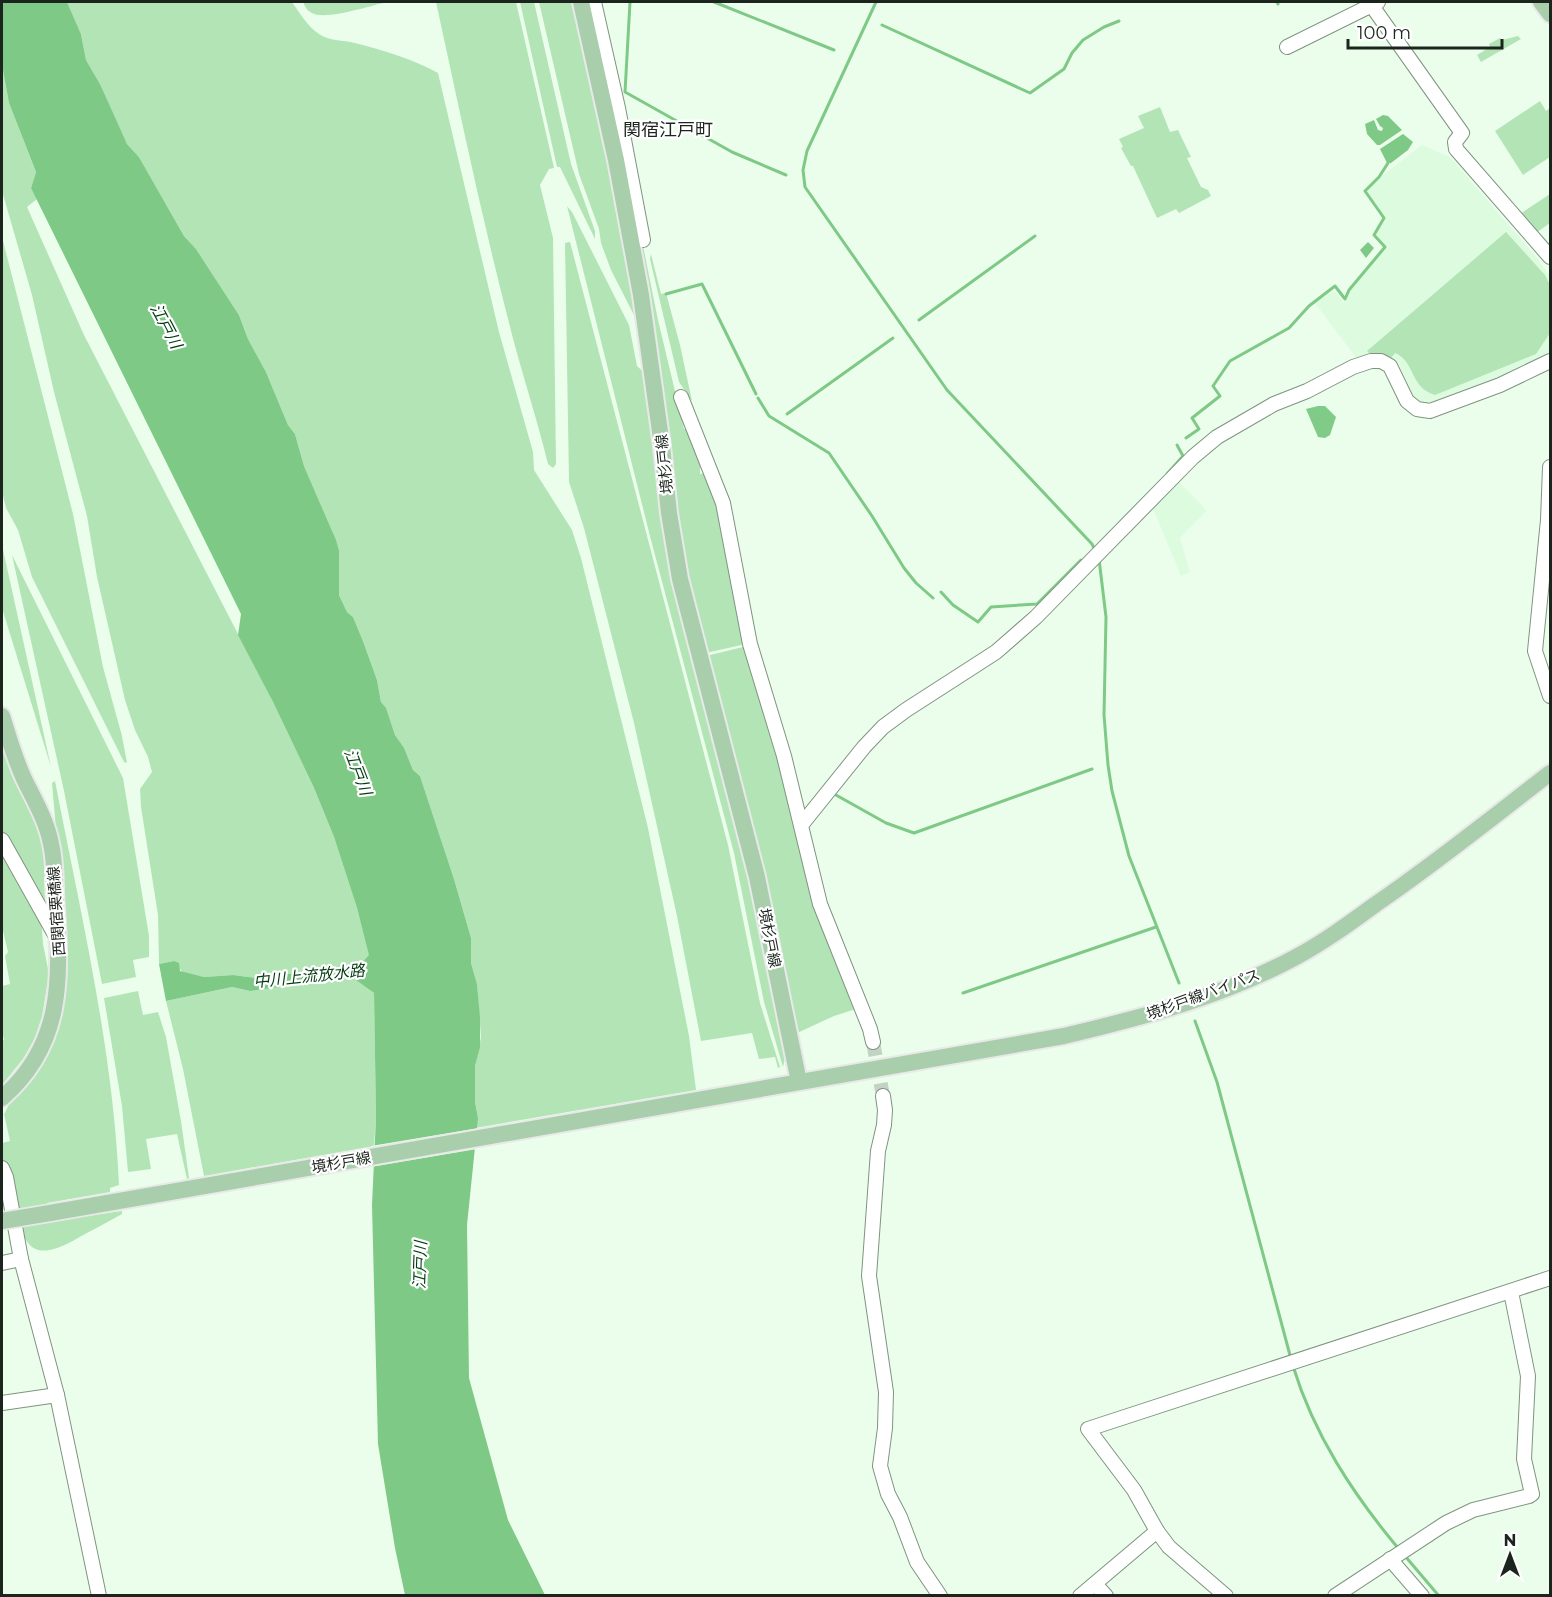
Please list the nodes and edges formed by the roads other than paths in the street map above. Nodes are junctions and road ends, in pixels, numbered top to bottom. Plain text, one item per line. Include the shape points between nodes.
1 (581, 2) edge
2 (594, 2) edge
3 (1541, 2) edge
4 (1376, 4) edge
5 (1551, 14) edge
6 (1287, 47) dead end
7 (643, 240) dead end
8 (1551, 257) edge
9 (1551, 361) edge
10 (681, 397) dead end
11 (1551, 467) edge
12 (1551, 696) edge
13 (2, 716) edge
14 (1551, 773) edge
15 (802, 824) junction
16 (2, 840) edge
17 (58, 941) junction
18 (873, 1042) tunnel mouth
19 (799, 1082) junction
20 (884, 1096) tunnel mouth
21 (2, 1098) edge
22 (2, 1168) edge
23 (2, 1221) edge
24 (21, 1259) junction
25 (2, 1263) edge
26 (1551, 1278) edge
27 (1511, 1292) junction
28 (57, 1395) junction
29 (2, 1403) edge
30 (1157, 1531) junction
31 (1398, 1554) junction
32 (1095, 1584) junction
33 (99, 1596) edge
34 (940, 1596) edge
35 (1080, 1596) edge
36 (1106, 1596) edge
37 (1226, 1596) edge
38 (1335, 1596) edge
39 (1422, 1596) edge

1 - 19 main road, 境杉戸線 via 642,295 680,579 758,877
2 - 7 street
3 - 5 main road
4 - 6 street
4 - 8 street via 1462,133 1455,142 1456,149
9 - 15 street via 1500,386 1430,411 1417,409 1407,401 1387,363 1371,361 1274,404 1206,445 1036,617 996,652 884,727
10 - 15 street via 723,503 750,644
11 - 12 street via 1535,651
13 - 17 main road, 西関宿栗橋線 via 51,845
14 - 19 main road, 境杉戸線バイパス via 1332,935 1242,982 1168,1009 1064,1036
15 - 18 street via 820,904
16 - 17 street
17 - 21 main road, 西関宿栗橋線 via 53,1016 27,1071
19 - 23 main road, 境杉戸線, bridge
20 - 34 street via 868,1276 886,1392 880,1466 917,1562
22 - 24 street
24 - 25 street
24 - 28 street
26 - 27 street
27 - 30 street via 1088,1430 1134,1490
27 - 31 street via 1528,1376 1524,1459 1532,1494 1473,1510
28 - 29 street
28 - 33 street
30 - 32 street
30 - 37 street via 1169,1547
31 - 38 street
31 - 39 street
32 - 35 street
32 - 36 street

